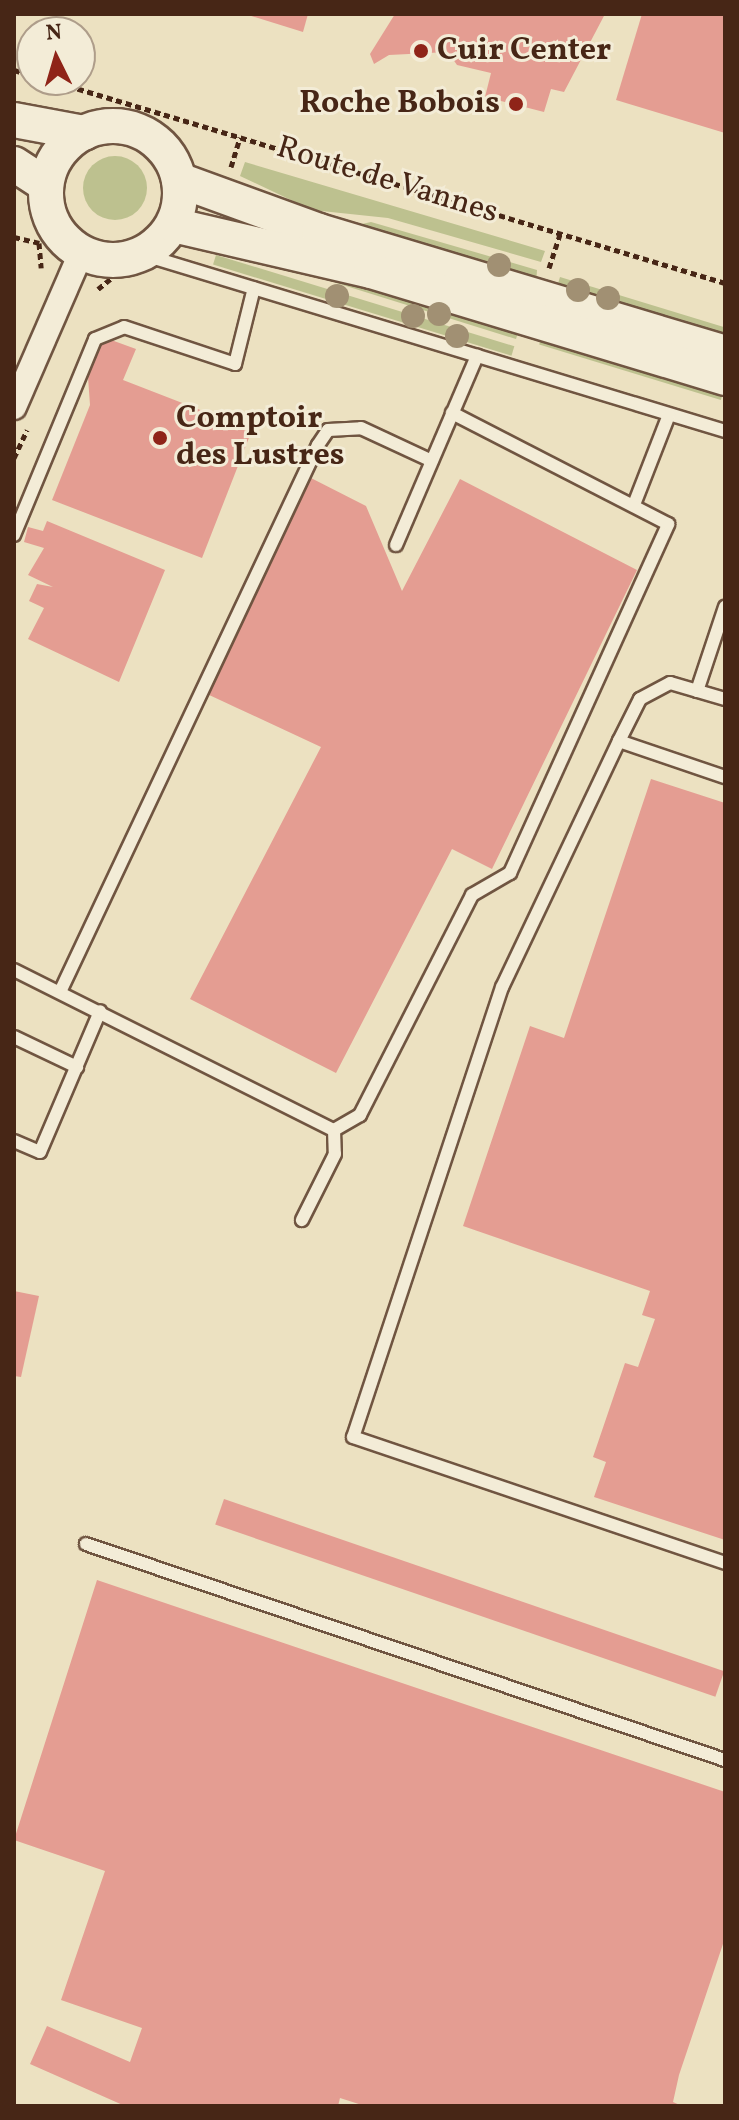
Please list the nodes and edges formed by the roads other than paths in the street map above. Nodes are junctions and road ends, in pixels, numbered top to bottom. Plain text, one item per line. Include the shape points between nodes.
1 (14, 120) edge
2 (84, 133) junction
3 (14, 164) edge
4 (179, 180) junction
5 (46, 185) junction
6 (173, 225) junction
7 (81, 253) junction
8 (127, 265) junction
9 (254, 288) junction
10 (725, 353) edge
11 (477, 356) junction
12 (725, 378) edge
13 (24, 412) edge
14 (452, 413) junction
15 (669, 415) junction
16 (725, 431) edge
17 (432, 461) junction
18 (635, 502) junction
19 (14, 535) edge
20 (396, 545) dead end
21 (725, 607) edge
22 (697, 691) junction
23 (725, 699) edge
24 (619, 741) junction
25 (725, 777) edge
26 (14, 970) edge
27 (60, 992) junction
28 (100, 1011) junction
29 (14, 1037) edge
30 (77, 1067) junction
31 (334, 1130) junction
32 (14, 1141) edge
33 (302, 1220) dead end
34 (86, 1544) dead end
35 (725, 1563) edge
36 (725, 1760) edge

1 - 2 main road
2 - 4 main road via 117,126 138,131 160,145
2 - 5 main road via 58,154
3 - 5 main road
4 - 6 main road
4 - 10 main road, Route de Vannes via 319,231
5 - 7 main road via 50,217
6 - 8 main road
6 - 12 main road via 371,271
7 - 8 main road
7 - 13 street
8 - 9 lane via 151,257
9 - 11 lane
9 - 19 lane via 235,364 124,327 95,339
11 - 14 lane
11 - 15 lane
14 - 17 lane
14 - 18 lane
15 - 16 lane
15 - 18 lane
17 - 20 lane
17 - 27 lane via 361,428 328,430
18 - 31 lane via 668,524 663,545 510,873 472,895 360,1115
21 - 22 lane
22 - 23 lane
22 - 24 lane via 670,683 640,699
24 - 25 lane
24 - 35 lane via 502,987 353,1437
26 - 27 lane
27 - 28 lane
28 - 30 lane
28 - 31 lane
29 - 30 lane
30 - 32 lane via 40,1152
31 - 33 lane via 335,1154
34 - 36 lane

